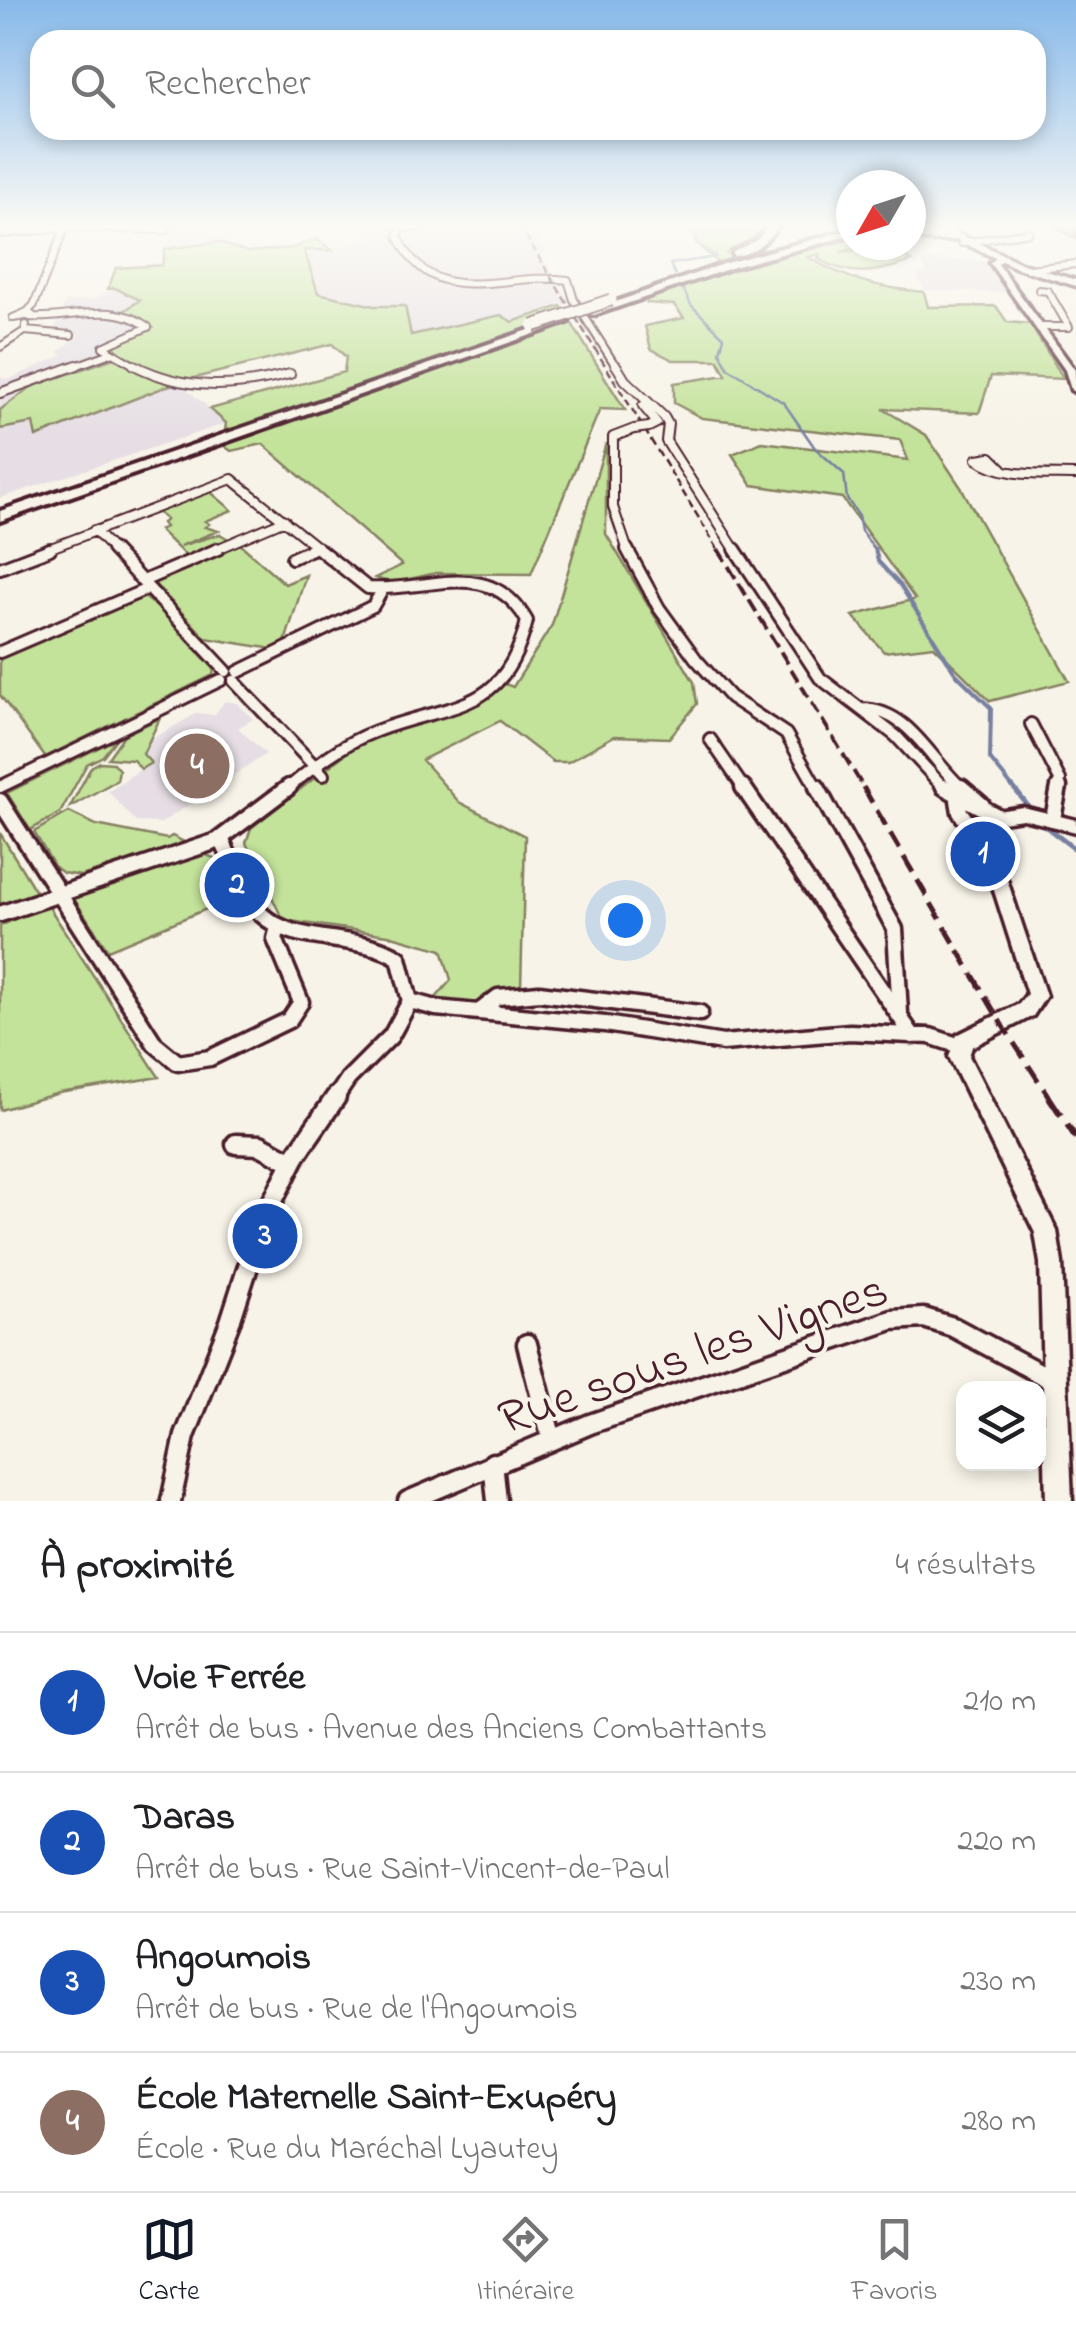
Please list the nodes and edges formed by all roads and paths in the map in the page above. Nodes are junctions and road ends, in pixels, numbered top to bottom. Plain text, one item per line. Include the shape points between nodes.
1 (38, 295) edge
2 (572, 295) edge
3 (626, 295) edge
4 (645, 295) edge
5 (1016, 295) edge
6 (1050, 295) edge
7 (2, 316) edge
8 (26, 320) junction
9 (1038, 327) junction
10 (71, 335) dead end
11 (0, 347) edge
12 (111, 353) junction
13 (290, 374) dead end
14 (1074, 385) edge
15 (0, 393) edge
16 (641, 398) junction
17 (1003, 469) dead end
18 (1076, 475) edge
19 (0, 507) edge
20 (0, 516) edge
21 (285, 520) junction
22 (94, 530) junction
23 (318, 546) junction
24 (292, 558) dead end
25 (0, 568) edge
26 (145, 585) junction
27 (382, 590) junction
28 (0, 652) edge
29 (230, 676) junction
30 (862, 710) junction
31 (1031, 724) dead end
32 (710, 740) dead end
33 (320, 772) junction
34 (0, 787) edge
35 (958, 800) junction
36 (0, 802) edge
37 (993, 813) junction
38 (1039, 816) junction
39 (1076, 826) edge
40 (221, 839) junction
41 (992, 856) junction
42 (59, 890) junction
43 (0, 914) edge
44 (278, 927) junction
45 (410, 1000) junction
46 (480, 1011) junction
47 (700, 1012) dead end
48 (900, 1013) junction
49 (913, 1036) junction
50 (960, 1046) junction
51 (236, 1144) dead end
52 (292, 1162) junction
53 (528, 1344) dead end
54 (1056, 1382) junction
55 (552, 1440) junction
56 (492, 1462) junction
57 (171, 1501) edge
58 (408, 1501) edge
59 (497, 1501) edge
60 (1059, 1501) edge

1 - 8 street
2 - 16 street
3 - 19 highway, bridge
4 - 20 highway, bridge
5 - 9 street
6 - 9 street via 1069,327
7 - 8 street
8 - 10 street
8 - 11 street
8 - 12 street via 112,314 147,325 104,344
9 - 14 street
12 - 13 street via 152,377 184,382 248,386
12 - 15 street
16 - 30 street via 664,417 666,442 678,465 809,663
16 - 48 street, bridge via 656,423 614,437 618,529 689,654 732,699 792,742 895,929 893,984
17 - 18 street
21 - 22 street via 238,480 226,480
21 - 23 street
21 - 26 street
22 - 25 street
22 - 26 street
23 - 24 street
23 - 27 street via 368,588
26 - 28 street
26 - 29 street
27 - 29 street via 374,606
27 - 33 street via 476,582 523,609 526,636 503,682 487,694 358,738
29 - 33 street
29 - 34 street
30 - 35 street
30 - 37 street via 892,711 905,720 941,769
31 - 38 street via 1060,780
32 - 48 street
33 - 40 street
35 - 37 street
35 - 41 street
36 - 42 street
37 - 38 street
37 - 41 street
38 - 39 street
40 - 42 street
40 - 44 street via 258,911
41 - 50 street via 1037,996 1026,1010
42 - 43 street
42 - 44 street via 156,1044 170,1059 188,1064 298,1011 301,1002 275,939
44 - 45 street via 382,947 399,958
45 - 46 street
45 - 52 street via 391,1036 348,1079
46 - 47 street via 495,997 512,994
46 - 49 street via 723,1044 850,1032
48 - 49 street
49 - 50 street
50 - 54 street via 961,1066 1046,1232
51 - 52 street via 260,1144
52 - 57 street via 185,1436
53 - 55 street
54 - 55 street, Rue sous les Vignes via 953,1327 924,1318 892,1320
54 - 60 street
55 - 56 street, Rue sous les Vignes
56 - 58 street, Rue sous les Vignes
56 - 59 street

